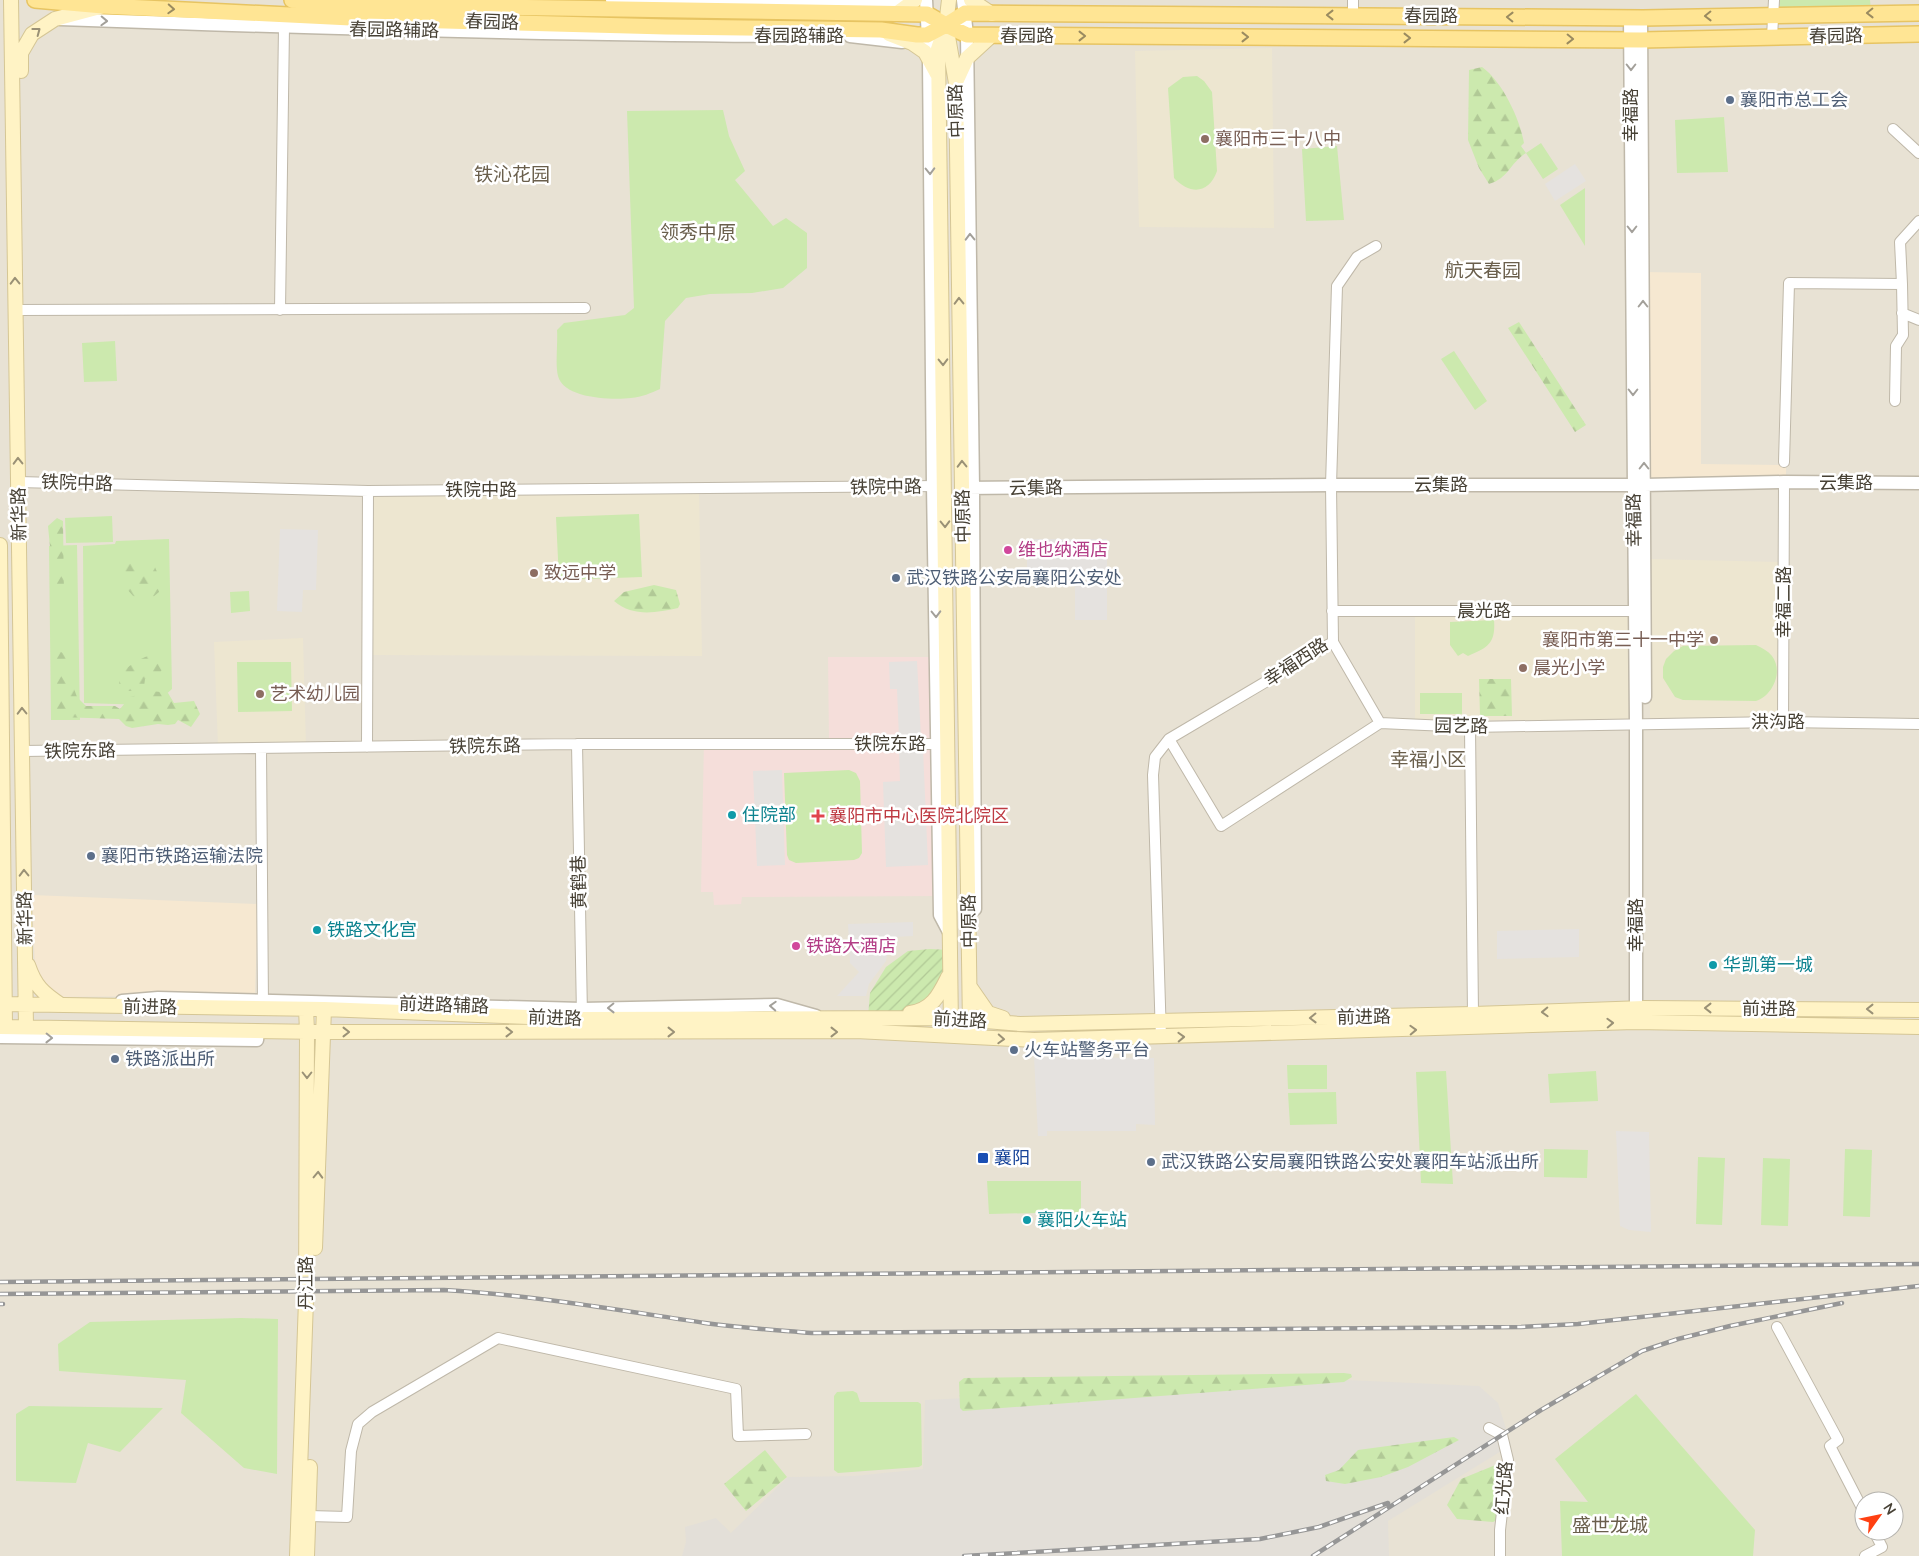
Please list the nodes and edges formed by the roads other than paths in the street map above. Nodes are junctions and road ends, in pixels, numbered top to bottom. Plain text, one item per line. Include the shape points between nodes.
1 (11, 0) edge
2 (35, 0) edge
3 (292, 0) edge
4 (612, 0) edge
5 (941, 0) edge
6 (949, 0) edge
7 (1353, 0) edge
8 (373, 2) edge
9 (665, 4) edge
10 (920, 4) edge
11 (967, 4) edge
12 (103, 6) junction
13 (1774, 7) edge
14 (1919, 13) edge
15 (1353, 16) junction
16 (1636, 18) junction
17 (56, 19) junction
18 (285, 21) junction
19 (946, 25) junction
20 (881, 30) junction
21 (1919, 34) edge
22 (927, 35) junction
23 (967, 35) junction
24 (992, 35) junction
25 (1772, 37) junction
26 (1636, 40) junction
27 (912, 43) junction
28 (967, 58) junction
29 (929, 60) junction
30 (939, 78) junction
31 (956, 82) junction
32 (1893, 129) dead end
33 (1919, 153) edge
34 (14, 160) junction
35 (1919, 221) edge
36 (1376, 246) dead end
37 (1902, 284) junction
38 (585, 308) dead end
39 (16, 310) junction
40 (280, 310) junction
41 (1902, 313) junction
42 (1919, 320) edge
43 (1895, 401) dead end
44 (1784, 462) dead end
45 (18, 482) junction
46 (1784, 482) junction
47 (1919, 483) edge
48 (1331, 485) junction
49 (1639, 485) junction
50 (939, 486) junction
51 (968, 488) junction
52 (368, 491) junction
53 (0, 545) edge
54 (0, 567) edge
55 (1332, 611) junction
56 (1635, 611) junction
57 (1333, 642) junction
58 (1783, 722) junction
59 (1380, 724) junction
60 (1640, 724) junction
61 (1919, 724) edge
62 (1470, 727) junction
63 (1169, 739) junction
64 (577, 744) junction
65 (943, 744) junction
66 (367, 747) junction
67 (261, 748) junction
68 (22, 752) junction
69 (5, 952) junction
70 (25, 955) junction
71 (0, 967) edge
72 (950, 974) junction
73 (970, 987) junction
74 (3, 1004) edge
75 (263, 1004) junction
76 (26, 1005) junction
77 (64, 1005) junction
78 (306, 1009) junction
79 (324, 1009) junction
80 (1919, 1010) edge
81 (582, 1014) junction
82 (1473, 1014) junction
83 (1640, 1015) junction
84 (884, 1017) junction
85 (950, 1018) junction
86 (970, 1019) junction
87 (1160, 1022) junction
88 (1020, 1024) junction
89 (26, 1027) junction
90 (1919, 1027) edge
91 (2, 1030) edge
92 (258, 1031) junction
93 (308, 1032) junction
94 (323, 1032) junction
95 (951, 1036) junction
96 (970, 1037) junction
97 (1161, 1038) junction
98 (1778, 1328) dead end
99 (1489, 1428) dead end
100 (806, 1434) dead end
101 (1854, 1493) edge
102 (309, 1516) junction
103 (1879, 1541) edge
104 (297, 1556) edge
105 (308, 1556) edge
106 (1500, 1556) edge
107 (1865, 1556) edge

1 - 34 main road, 新华路
2 - 12 main road, 春园路
3 - 8 main road, 春园路
4 - 9 street, 春园路辅路
5 - 19 main road, 中原路
6 - 19 main road, 中原路
7 - 15 street
8 - 9 main road, 春园路
9 - 10 street, 春园路辅路
9 - 10 main road, 春园路 via 896,14
10 - 19 main road, 春园路
10 - 22 street
15 -> 11 main road, 春园路 via 992,14
11 - 19 main road, 春园路
11 - 23 street
12 - 17 main road
12 -> 18 main road, 春园路
14 -> 13 main road, 春园路
13 -> 16 main road, 春园路
13 - 25 street
16 -> 15 main road, 春园路
16 - 26 street, 幸福路
17 -> 18 street, 春园路辅路
34 -> 17 main road via 20,139 21,54 32,34
18 - 20 main road, 春园路
18 - 27 street, 春园路辅路 via 665,36 858,36
18 - 40 street
19 - 22 main road, 春园路
19 - 23 main road, 春园路
19 - 30 main road, 中原路 via 938,49
19 - 31 main road, 中原路
20 - 22 main road, 春园路
20 - 27 main road
21 - 25 main road, 春园路
22 - 29 street
23 - 24 main road, 春园路
23 - 28 street
24 -> 26 main road, 春园路
24 - 28 main road
25 - 26 main road, 春园路
26 - 49 street, 幸福路
27 - 29 main road via 925,52
28 - 31 main road
51 -> 28 street
29 - 30 main road
29 -> 50 street
30 -> 50 main road, 中原路
51 -> 31 main road, 中原路
32 - 33 street
39 -> 34 main road, 新华路
35 - 37 street via 1900,242
36 - 48 street, 幸福西路 via 1357,257 1337,286
37 - 41 street
37 - 44 street via 1789,283
38 - 40 street
39 - 40 street
45 -> 39 main road, 新华路
41 - 42 street
41 - 43 street via 1903,335 1896,346
45 - 52 street, 铁院中路
68 -> 45 main road, 新华路
46 - 47 street, 云集路
46 - 49 street, 云集路
46 - 58 street, 幸福二路
48 - 49 street, 云集路
48 - 51 street, 云集路
48 - 55 street, 幸福西路
49 - 56 street, 幸福路
49 - 60 street, 幸福路
50 - 52 street, 铁院中路
50 -> 65 main road, 中原路
51 - 73 main road, 中原路
52 - 66 street
53 - 54 main road, 新华路
54 - 69 main road, 新华路
55 - 56 street, 晨光路
55 - 57 street, 幸福西路
56 - 60 street, 幸福路
57 - 59 street
57 - 63 street, 幸福西路
58 - 60 street, 洪沟路
58 - 61 street, 洪沟路
59 - 62 street, 园艺路
59 - 63 street via 1221,826
60 - 62 street, 园艺路
60 - 83 street, 幸福路
62 - 82 street
63 - 87 street, 幸福西路 via 1155,757 1153,774
64 - 65 street, 铁院东路
64 - 66 street, 铁院东路
64 - 81 street, 黄鹤巷
65 - 72 main road, 中原路
66 - 67 street, 铁院东路
67 - 68 street, 铁院东路
67 - 75 street
70 -> 68 main road, 新华路
69 - 71 main road
69 - 74 main road, 新华路
70 - 76 main road, 新华路
70 - 77 main road via 33,978 44,994
72 - 84 main road via 937,998 922,1012
72 - 85 main road, 中原路
73 - 86 main road, 中原路
73 - 88 main road via 988,1013
74 - 76 main road, 前进路
74 - 91 main road, 新华路
75 - 77 main road, 前进路
75 - 78 main road, 前进路
75 - 81 street, 前进路辅路
76 - 77 main road, 前进路
76 - 89 main road, 新华路
78 - 79 main road, 前进路
78 - 93 main road, 丹江路
79 - 81 main road, 前进路
79 - 94 main road, 丹江路
80 -> 83 main road, 前进路
84 -> 81 main road, 前进路
83 -> 82 main road, 前进路
82 -> 87 main road, 前进路
83 - 90 main road, 前进路
97 -> 83 main road, 前进路
84 - 85 main road, 前进路
85 - 86 main road, 前进路
85 - 95 main road, 中原路
86 - 88 main road, 前进路
86 - 96 main road, 中原路
87 - 88 main road, 前进路
87 - 97 street, 幸福西路
89 - 91 main road, 前进路
89 - 92 main road, 前进路
91 -> 92 street via 257,1040
92 - 93 main road, 前进路
93 - 94 main road, 前进路
93 -> 104 main road, 丹江路 via 306,1300
94 -> 95 main road, 前进路 via 856,1031
102 -> 94 main road, 丹江路
95 - 96 main road, 前进路
96 -> 97 main road, 前进路 via 1034,1040
98 - 101 street via 1838,1440 1830,1446
99 - 106 street, 红光路 via 1502,1435 1508,1460
100 - 102 street via 738,1436 736,1389 498,1338 372,1412 358,1424 351,1451 347,1517
102 - 105 main road, 丹江路
103 - 107 street via 1882,1548

